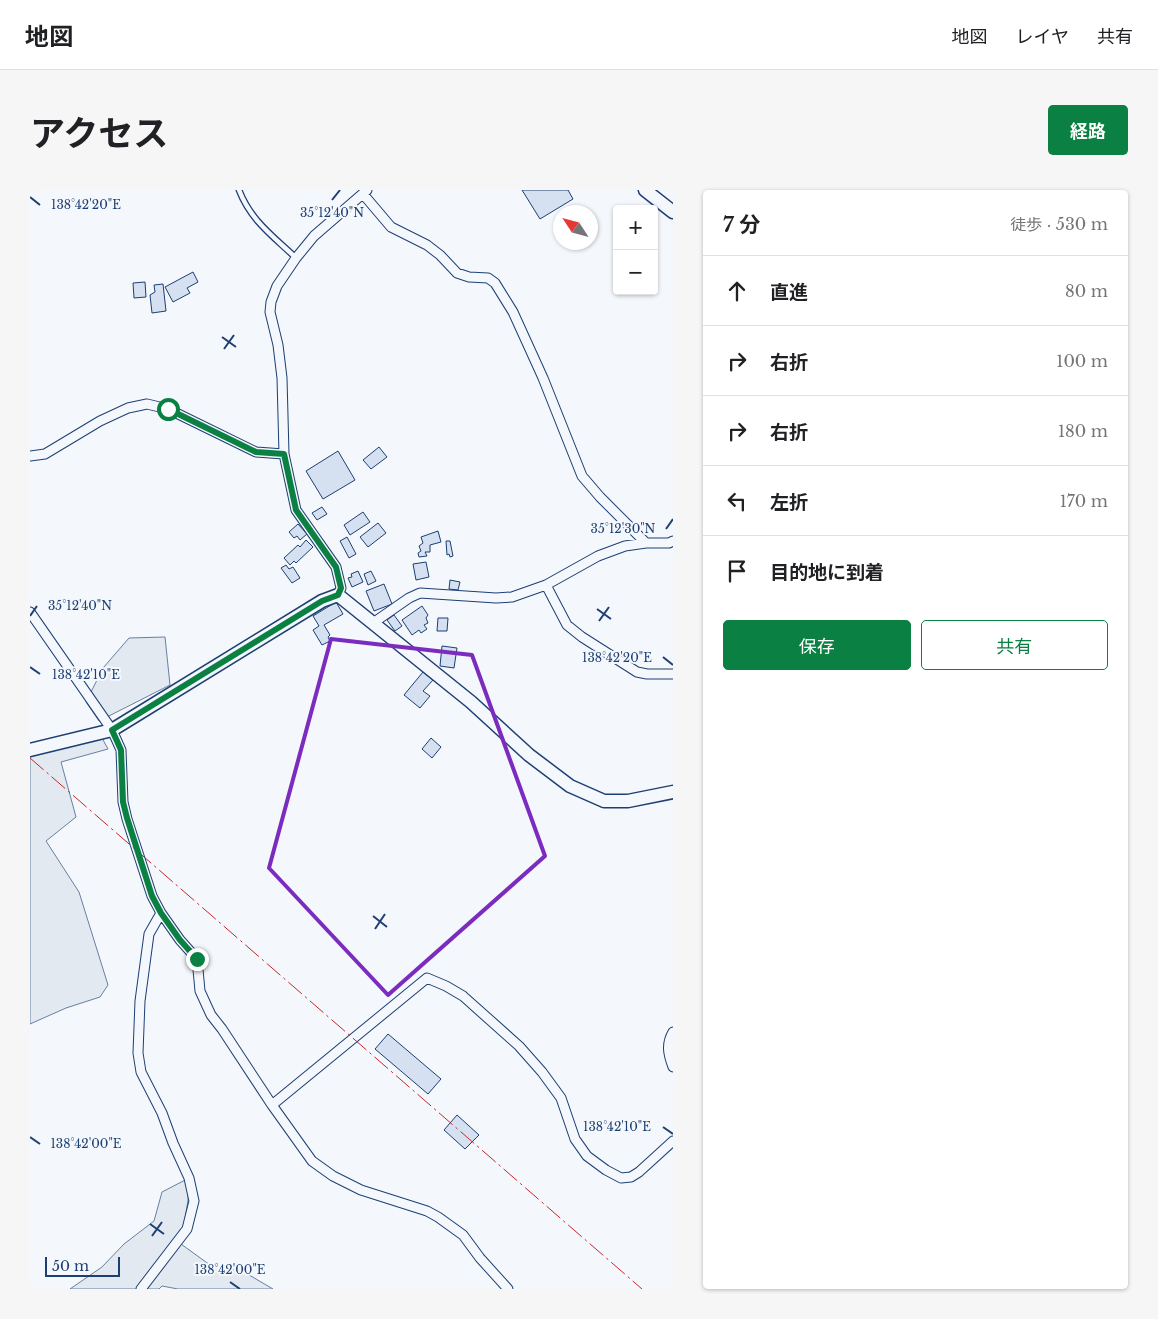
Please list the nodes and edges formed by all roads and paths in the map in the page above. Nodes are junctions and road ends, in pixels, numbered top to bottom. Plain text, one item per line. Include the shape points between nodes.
1 (239, 190) edge
2 (645, 190) edge
3 (365, 192) edge
4 (673, 212) edge
5 (296, 258) junction
6 (284, 454) junction
7 (30, 456) edge
8 (673, 541) edge
9 (646, 543) junction
10 (546, 585) junction
11 (338, 595) junction
12 (30, 612) edge
13 (373, 623) junction
14 (673, 674) edge
15 (112, 730) junction
16 (30, 750) edge
17 (673, 792) edge
18 (161, 913) junction
19 (673, 1032) edge
20 (673, 1067) edge
21 (272, 1105) junction
22 (673, 1141) edge
23 (141, 1289) edge
24 (508, 1289) edge

1 - 5 lane via 253,217
2 - 4 street
3 - 5 street via 314,236
3 - 9 street via 391,227 427,245 457,273 488,278 495,283 513,312 540,369 582,476
5 - 6 street via 277,286 270,312 282,378
6 - 7 street via 256,452 168,409 147,404 128,408 45,454
6 - 11 street via 296,510 336,567 341,588
8 - 9 street
9 - 10 street via 625,546 598,556
10 - 13 street via 512,597 420,593
10 - 14 street via 566,624 582,637 637,672
11 - 13 street
11 - 15 street via 322,601
12 - 15 street
13 - 17 street via 570,786 604,801 628,801
15 - 16 street
15 - 18 street via 121,750 123,802 127,818 150,890
18 - 21 street via 197,959 200,990 211,1015
18 - 23 street via 149,934 138,1053 141,1072 189,1178 194,1201 187,1229
19 - 20 street via 668,1042
21 - 22 street via 427,978 463,996 519,1046 561,1098 575,1139 587,1156 606,1170 621,1178 631,1177
21 - 24 street via 312,1162 361,1190 438,1217 463,1235

